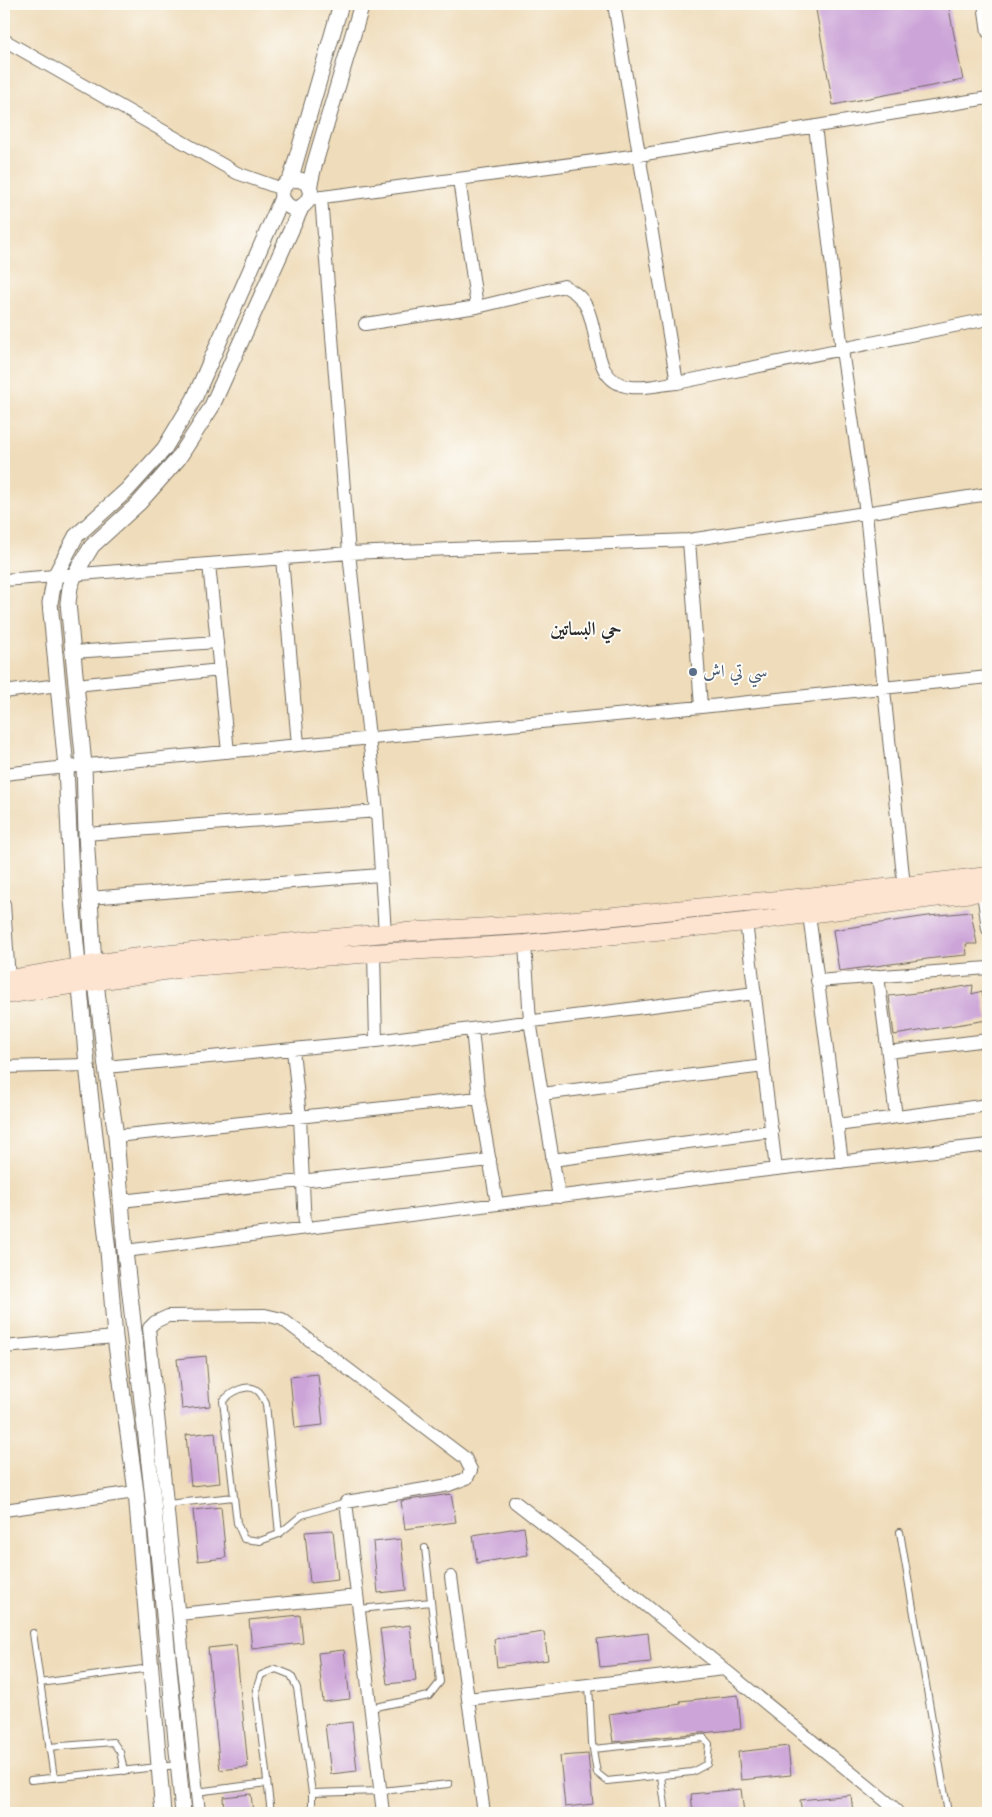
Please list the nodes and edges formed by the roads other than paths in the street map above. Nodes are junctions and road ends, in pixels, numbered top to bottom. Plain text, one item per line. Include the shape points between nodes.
1 (341, 4) edge
2 (362, 4) edge
3 (614, 4) edge
4 (984, 4) edge
5 (988, 32) edge
6 (4, 40) edge
7 (988, 98) edge
8 (815, 126) junction
9 (639, 155) junction
10 (459, 180) junction
11 (285, 190) junction
12 (310, 198) junction
13 (477, 307) junction
14 (988, 319) edge
15 (365, 324) dead end
16 (842, 350) junction
17 (676, 382) junction
18 (988, 494) edge
19 (866, 513) junction
20 (689, 540) junction
21 (349, 553) junction
22 (282, 558) junction
23 (209, 564) junction
24 (75, 574) junction
25 (55, 576) junction
26 (4, 580) edge
27 (217, 642) junction
28 (73, 652) junction
29 (220, 670) junction
30 (988, 677) edge
31 (58, 685) junction
32 (76, 685) junction
33 (884, 688) junction
34 (4, 692) edge
35 (701, 707) junction
36 (370, 738) junction
37 (298, 745) junction
38 (228, 752) junction
39 (84, 765) junction
40 (66, 767) junction
41 (4, 774) edge
42 (377, 811) junction
43 (86, 834) junction
44 (380, 875) junction
45 (904, 886) junction
46 (986, 886) edge
47 (90, 898) junction
48 (4, 904) edge
49 (808, 906) junction
50 (746, 922) junction
51 (988, 929) edge
52 (385, 933) junction
53 (524, 944) junction
54 (374, 953) junction
55 (988, 968) edge
56 (87, 974) junction
57 (878, 976) junction
58 (817, 981) junction
59 (5, 985) edge
60 (754, 993) junction
61 (530, 1021) junction
62 (472, 1029) junction
63 (988, 1040) edge
64 (376, 1041) junction
65 (293, 1050) junction
66 (888, 1052) junction
67 (87, 1065) junction
68 (106, 1066) junction
69 (764, 1066) junction
70 (4, 1067) edge
71 (542, 1094) junction
72 (479, 1098) junction
73 (988, 1105) edge
74 (300, 1117) junction
75 (896, 1117) junction
76 (837, 1125) junction
77 (772, 1131) junction
78 (116, 1136) junction
79 (988, 1145) edge
80 (490, 1160) junction
81 (552, 1160) junction
82 (842, 1162) junction
83 (776, 1169) junction
84 (302, 1181) junction
85 (558, 1197) junction
86 (121, 1201) junction
87 (497, 1204) junction
88 (305, 1228) junction
89 (125, 1250) junction
90 (115, 1337) junction
91 (4, 1347) edge
92 (136, 1492) junction
93 (234, 1497) junction
94 (346, 1502) junction
95 (515, 1502) dead end
96 (167, 1504) junction
97 (4, 1510) edge
98 (900, 1532) dead end
99 (279, 1534) junction
100 (425, 1548) dead end
101 (452, 1576) dead end
102 (357, 1596) junction
103 (431, 1602) junction
104 (359, 1609) junction
105 (179, 1614) junction
106 (33, 1633) dead end
107 (151, 1668) junction
108 (724, 1669) junction
109 (40, 1683) junction
110 (589, 1685) junction
111 (468, 1699) junction
112 (371, 1708) junction
113 (49, 1747) junction
114 (593, 1749) junction
115 (179, 1764) junction
116 (160, 1767) junction
117 (124, 1771) junction
118 (661, 1776) junction
119 (54, 1778) junction
120 (31, 1780) dead end
121 (267, 1784) junction
122 (449, 1784) dead end
123 (196, 1792) junction
124 (381, 1792) junction
125 (312, 1793) junction
126 (164, 1813) edge
127 (183, 1813) edge
128 (199, 1813) edge
129 (271, 1813) edge
130 (312, 1813) edge
131 (384, 1813) edge
132 (484, 1813) edge
133 (666, 1813) edge
134 (898, 1813) edge
135 (948, 1813) edge

1 - 11 street
2 - 12 street via 314,166
3 - 9 street
4 - 5 street
6 - 11 street via 238,173
7 - 8 street
8 - 9 street
8 - 16 street
9 - 10 street
9 - 17 street
10 - 12 street
10 - 13 street
11 - 12 street via 299,180 304,181
11 - 12 street via 284,203 292,208
11 - 25 street via 194,399 169,441 127,490 76,536
12 - 21 street
12 - 24 street via 210,408 178,460 139,503 92,546
13 - 15 street
13 - 17 street via 564,286 576,292 587,306 607,376 617,384 632,387
14 - 16 street
16 - 17 street
16 - 19 street
18 - 19 street
19 - 20 street
19 - 33 street
20 - 21 street
20 - 35 street
21 - 22 street
21 - 36 street
22 - 23 street
22 - 37 street
23 - 24 street
23 - 27 street
24 - 25 street
24 - 28 street via 68,603
25 - 26 street
25 - 31 street via 50,603
27 - 28 street
27 - 29 street
28 - 32 street
29 - 32 street
29 - 38 street
30 - 33 street
31 - 34 street
31 - 40 street
32 - 39 street
33 - 35 street
33 - 45 street
35 - 36 street
36 - 37 street
36 - 42 street
37 - 38 street
38 - 39 street
39 - 40 street
39 - 43 street
40 - 41 street
40 - 56 street via 72,899
42 - 43 street
42 - 44 street
43 - 47 street
44 - 47 street
44 - 52 street
45 - 46 main road
45 - 49 main road
46 - 49 main road
46 - 51 street
47 - 56 street
48 - 59 street
49 - 50 main road
49 - 52 main road
49 - 58 street
50 - 53 main road
50 - 60 street
52 - 56 main road via 130,958
53 - 54 main road
53 - 61 street
54 - 56 main road
54 - 64 street
55 - 57 street
56 - 59 main road
56 - 67 street
56 - 68 street
57 - 58 street
57 - 66 street
58 - 76 street
60 - 61 street
60 - 69 street
61 - 62 street
61 - 71 street
62 - 64 street
62 - 72 street
63 - 66 street
64 - 65 street
65 - 68 street
65 - 74 street
66 - 75 street
67 - 70 street
67 - 90 street
68 - 78 street
69 - 71 street
69 - 77 street
71 - 81 street
72 - 74 street
72 - 80 street
73 - 75 street
74 - 78 street
74 - 84 street
75 - 76 street
76 - 82 street
77 - 81 street
77 - 83 street
78 - 86 street
79 - 82 street
80 - 84 street
80 - 87 street
81 - 85 street
82 - 83 street
83 - 85 street
84 - 86 street
84 - 88 street
85 - 87 street
86 - 89 street
87 - 88 street
88 - 89 street
89 - 115 street
90 - 91 street
90 - 92 street
92 - 97 street
92 - 107 street
93 - 96 lane
93 - 99 lane via 237,1524 244,1539 260,1540
93 - 99 lane via 223,1401 238,1390 254,1388 266,1404
94 - 96 street via 450,1485 467,1478 471,1470 465,1458 282,1319 255,1315 168,1316 149,1328
94 - 99 lane via 302,1514
94 - 102 street
95 - 108 street
96 - 105 street
98 - 135 lane
100 - 103 lane
101 - 111 street
102 - 104 street
102 - 105 street
103 - 104 lane
103 - 112 lane via 440,1682 429,1696
104 - 112 street
105 - 123 street
106 - 109 lane
107 - 109 lane
107 - 116 street
108 - 110 street
108 - 134 street
109 - 113 lane
110 - 111 street
110 - 114 lane
111 - 132 street
112 - 124 street
113 - 117 lane via 112,1742 120,1752
113 - 119 lane
114 - 118 lane via 597,1773 607,1781
114 - 118 lane via 704,1738 709,1744 707,1764 692,1772
115 - 116 lane
115 - 127 street
116 - 117 lane
116 - 126 street
117 - 119 lane
118 - 133 lane
119 - 120 lane
121 - 123 lane
121 - 125 lane via 256,1690 261,1676 276,1669 291,1675 297,1688
121 - 129 lane
122 - 124 lane
123 - 128 street
124 - 125 lane
124 - 131 street
125 - 130 lane

